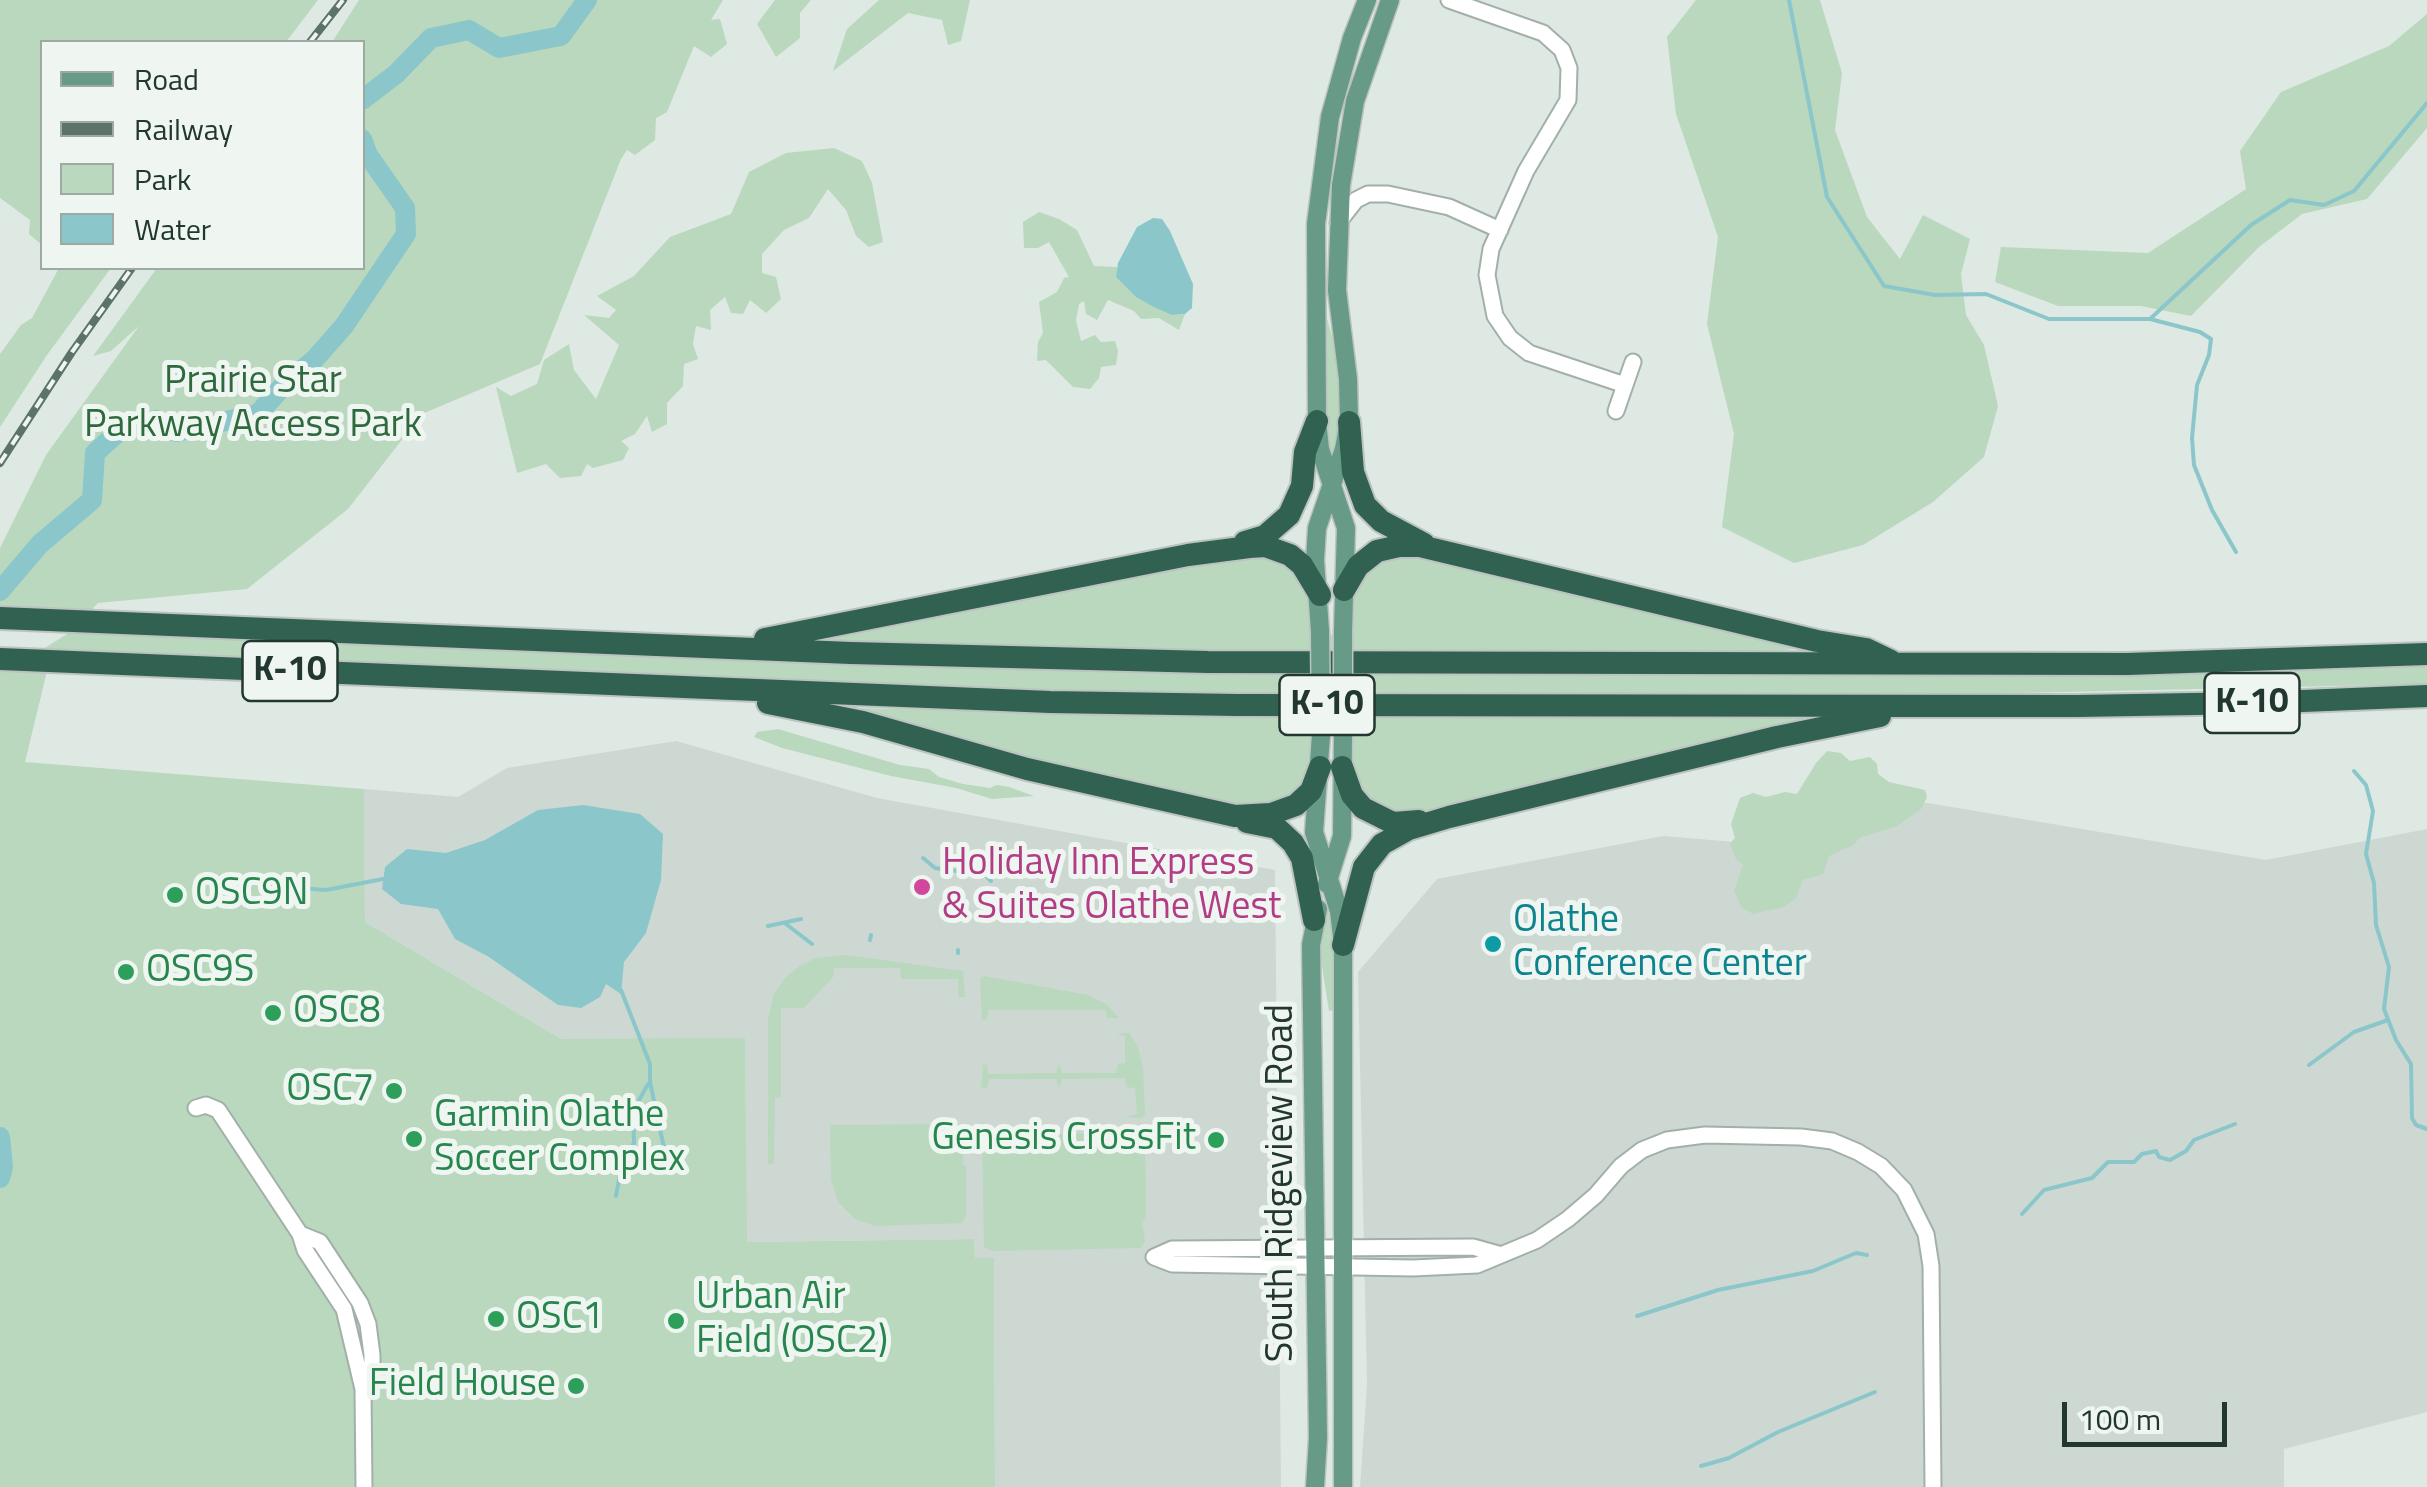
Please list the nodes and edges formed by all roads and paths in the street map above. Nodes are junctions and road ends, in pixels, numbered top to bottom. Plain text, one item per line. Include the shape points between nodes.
1 (1367, 0) edge
2 (1390, 0) edge
3 (1449, 0) edge
4 (1342, 172) junction
5 (1320, 182) junction
6 (1368, 194) junction
7 (1340, 200) junction
8 (1338, 223) junction
9 (1500, 230) junction
10 (1634, 362) dead end
11 (1624, 385) junction
12 (1616, 410) dead end
13 (1317, 421) junction
14 (1350, 422) junction
15 (1332, 482) junction
16 (1446, 551) junction
17 (1188, 554) junction
18 (1344, 590) junction
19 (1320, 595) junction
20 (0, 618) edge
21 (710, 647) junction
22 (2427, 654) edge
23 (0, 659) edge
24 (1898, 664) junction
25 (731, 690) junction
26 (2427, 696) edge
27 (1922, 706) junction
28 (1331, 766) junction
29 (1235, 816) junction
30 (1448, 817) junction
31 (1328, 882) junction
32 (1314, 920) junction
33 (1343, 945) junction
34 (196, 1108) dead end
35 (1315, 1257) junction
36 (1345, 1257) junction
37 (364, 1487) edge
38 (1315, 1487) edge
39 (1342, 1487) edge
40 (1934, 1487) edge

1 - 5 main road, South Ridgeview Road via 1336,88
2 - 4 main road, South Ridgeview Road via 1363,72
3 - 9 street via 1543,33 1570,68 1568,100
4 - 6 street
4 - 7 main road, South Ridgeview Road
5 - 7 main road
5 - 13 main road, South Ridgeview Road
6 - 8 street
6 - 9 street via 1430,200
7 - 8 main road, South Ridgeview Road
8 - 14 main road, South Ridgeview Road via 1337,290
9 - 11 street via 1486,274 1505,332 1541,359
10 - 11 street
11 - 12 street
13 - 15 main road, South Ridgeview Road
13 - 17 highway via 1302,486 1281,525 1248,541
14 - 15 main road, South Ridgeview Road
14 - 16 highway via 1353,472 1365,505 1380,522
15 - 18 main road, South Ridgeview Road via 1346,528
15 - 19 main road, South Ridgeview Road via 1316,528
16 - 18 highway via 1388,547 1358,566
16 - 24 highway via 1817,642 1866,648
17 - 19 highway via 1277,549 1302,565
17 - 21 highway
18 - 28 main road, South Ridgeview Road, bridge via 1343,736
19 - 28 main road, South Ridgeview Road, bridge via 1320,735
20 - 21 highway, K-10
21 - 24 highway, K-10 via 1208,662
22 - 24 highway, K-10
23 - 25 highway, K-10
25 - 27 highway, K-10 via 1219,705
25 - 29 highway
26 - 27 highway, K-10
27 - 30 highway
28 - 29 highway via 1296,805
28 - 30 highway via 1376,817 1393,823
28 - 31 main road, South Ridgeview Road via 1342,836
28 - 31 main road, South Ridgeview Road via 1314,832
29 - 32 highway via 1276,828 1293,843
30 - 33 highway via 1393,836 1372,853
31 - 32 main road, South Ridgeview Road
31 - 33 main road, South Ridgeview Road
32 - 35 main road, South Ridgeview Road
33 - 36 main road, South Ridgeview Road
34 - 37 street via 218,1110 300,1234 320,1242 360,1304 372,1355 362,1389
35 - 35 street via 1172,1250 1154,1257 1172,1264
35 - 36 street
35 - 38 main road, South Ridgeview Road
36 - 39 main road, South Ridgeview Road
36 - 40 street via 1476,1265 1537,1240 1578,1212 1631,1158 1678,1138 1832,1141 1869,1158 1904,1190 1926,1234

